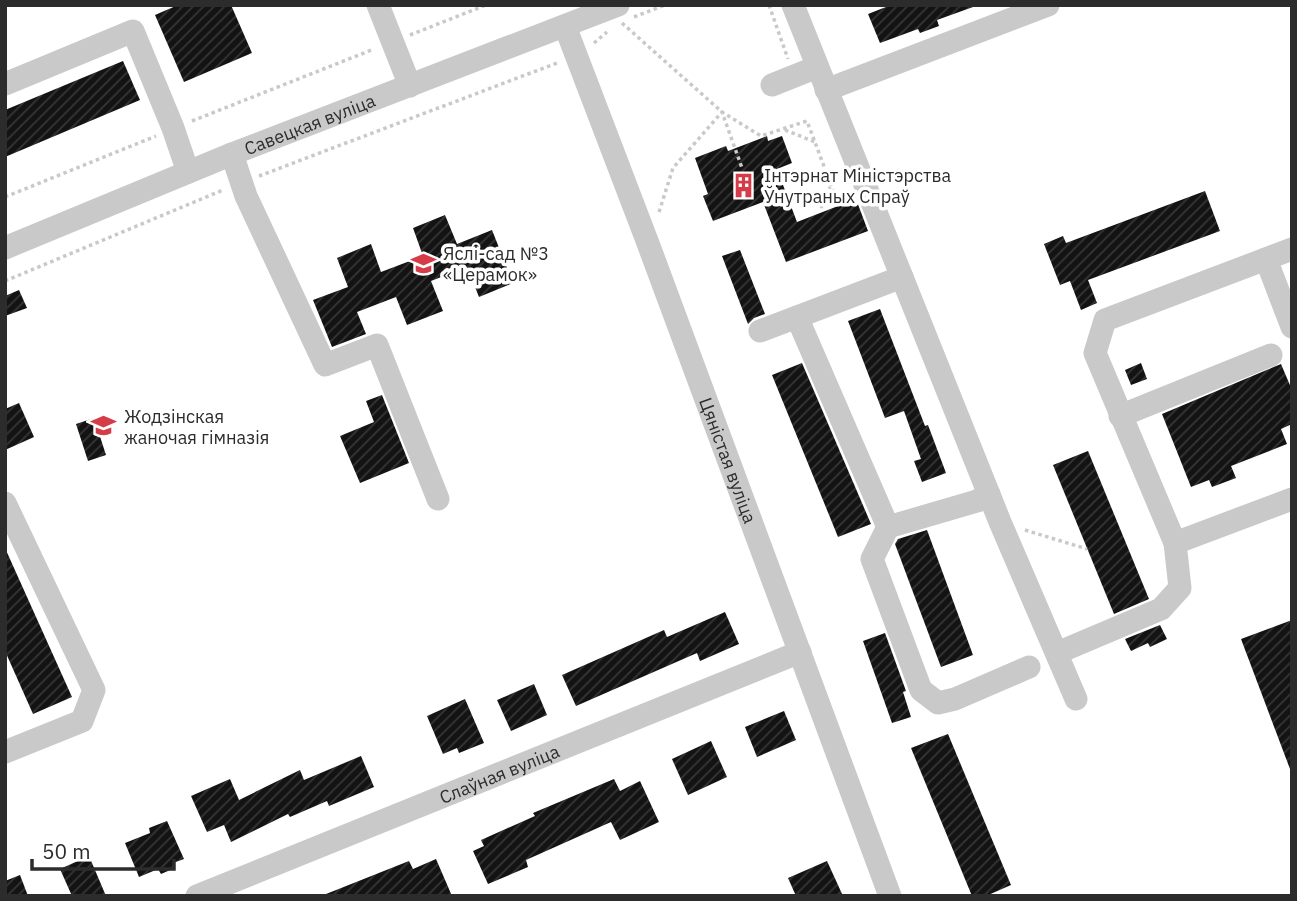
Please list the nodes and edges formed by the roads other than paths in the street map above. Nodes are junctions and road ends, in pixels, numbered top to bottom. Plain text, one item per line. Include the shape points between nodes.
1 (378, 5) edge
2 (618, 5) edge
3 (793, 5) edge
4 (1048, 5) edge
5 (565, 26) junction
6 (817, 67) junction
7 (5, 84) edge
8 (772, 85) dead end
9 (410, 86) junction
10 (826, 90) junction
11 (232, 154) junction
12 (188, 172) junction
13 (5, 248) edge
14 (1292, 249) edge
15 (1266, 259) junction
16 (902, 277) junction
17 (797, 317) junction
18 (1292, 327) edge
19 (760, 331) dead end
20 (1271, 355) dead end
21 (1120, 416) junction
22 (989, 494) junction
23 (438, 499) dead end
24 (1292, 499) edge
25 (5, 503) edge
26 (888, 527) junction
27 (1175, 543) junction
28 (800, 652) junction
29 (1057, 653) junction
30 (1029, 667) dead end
31 (1076, 699) dead end
32 (5, 752) edge
33 (197, 896) edge
34 (890, 896) edge

1 - 9 street
2 - 5 street, Савецкая вуліца
3 - 6 street
4 - 10 street
5 - 9 street, Савецкая вуліца
5 - 28 street, Цяністая вуліца
6 - 8 street
6 - 10 street
7 - 12 street via 133,31
9 - 11 street, Савецкая вуліца
10 - 16 street
11 - 12 street, Савецкая вуліца
11 - 23 street via 246,196 325,365 377,345
12 - 13 street, Савецкая вуліца
14 - 15 street
15 - 18 street
15 - 21 street via 1105,320 1095,353
16 - 17 street
16 - 22 street
17 - 19 street
17 - 26 street
20 - 21 street
21 - 27 street
22 - 26 street
22 - 29 street
24 - 27 street
25 - 32 street via 94,690 82,721
26 - 30 street via 872,558 921,691 938,703
27 - 29 street via 1180,588 1161,609
28 - 33 street, Слаўная вуліца
28 - 34 street, Цяністая вуліца
29 - 31 street

